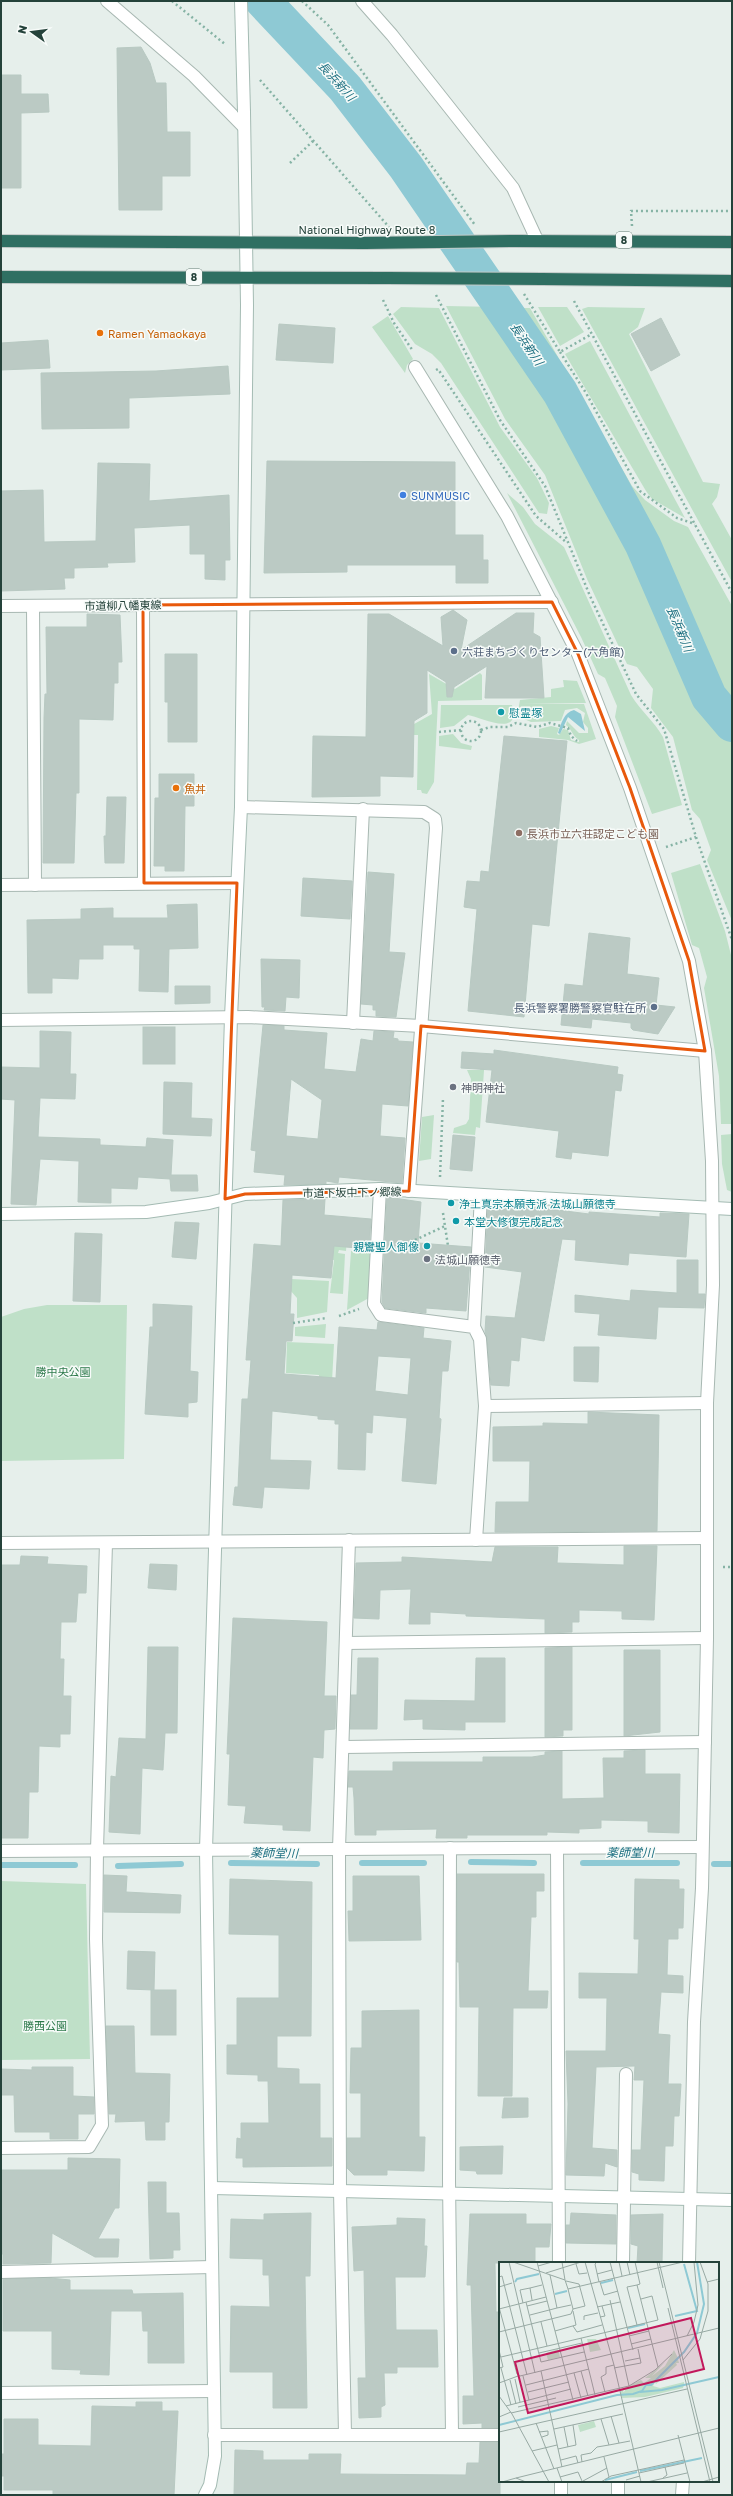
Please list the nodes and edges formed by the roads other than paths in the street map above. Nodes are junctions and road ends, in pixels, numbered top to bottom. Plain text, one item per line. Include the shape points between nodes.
1 (107, 1) edge
2 (241, 1) edge
3 (362, 1) edge
4 (244, 127) junction
5 (537, 240) junction
6 (245, 241) junction
7 (1, 242) edge
8 (732, 242) edge
9 (1, 277) edge
10 (246, 278) junction
11 (732, 281) edge
12 (415, 367) road end
13 (552, 602) junction
14 (245, 603) junction
15 (143, 605) junction
16 (1, 606) edge
17 (33, 607) junction
18 (241, 807) junction
19 (363, 809) junction
20 (144, 883) junction
21 (238, 884) junction
22 (1, 885) edge
23 (34, 885) junction
24 (231, 1017) junction
25 (1, 1020) edge
26 (353, 1023) junction
27 (421, 1026) junction
28 (706, 1051) junction
29 (380, 1189) junction
30 (408, 1191) junction
31 (481, 1196) junction
32 (225, 1199) junction
33 (712, 1208) junction
34 (730, 1209) edge
35 (1, 1214) edge
36 (474, 1327) junction
37 (707, 1402) junction
38 (485, 1406) junction
39 (707, 1538) junction
40 (349, 1540) junction
41 (476, 1540) junction
42 (214, 1542) junction
43 (1, 1543) edge
44 (106, 1544) junction
45 (708, 1638) junction
46 (346, 1643) junction
47 (705, 1742) junction
48 (344, 1747) junction
49 (702, 1847) junction
50 (450, 1848) junction
51 (558, 1848) junction
52 (339, 1849) junction
53 (97, 1850) junction
54 (206, 1850) junction
55 (1, 1851) edge
56 (626, 2074) dead end
57 (1, 2148) edge
58 (212, 2188) junction
59 (340, 2191) junction
60 (450, 2194) junction
61 (559, 2198) junction
62 (624, 2199) junction
63 (690, 2199) junction
64 (732, 2200) edge
65 (558, 2262) edge
66 (623, 2262) edge
67 (688, 2262) edge
68 (212, 2267) junction
69 (1, 2272) edge
70 (214, 2391) junction
71 (1, 2393) edge
72 (345, 2434) junction
73 (452, 2434) junction
74 (214, 2435) junction
75 (499, 2435) edge
76 (561, 2482) edge
77 (618, 2482) edge
78 (683, 2482) edge
79 (205, 2495) edge
80 (561, 2495) edge
81 (618, 2495) edge
82 (682, 2495) edge

1 - 4 street via 194,76
2 - 4 street, bridge
3 - 5 street via 513,188
4 - 6 street
5 - 6 highway, National Highway Route 8 / 8, bridge via 365,243
5 - 8 highway, National Highway Route 8 / 8
6 - 7 highway, National Highway Route 8 / 8
6 - 10 street
9 - 10 highway, 8
10 - 11 highway, 8, bridge
10 - 14 street
12 - 13 street via 507,516
13 - 14 street, 市道柳八幡東線
13 - 28 street via 578,654 630,788 689,961
14 - 15 street, 市道柳八幡東線
14 - 18 street
15 - 17 street, 市道柳八幡東線
15 - 20 street
16 - 17 street, 市道柳八幡東線
17 - 23 street
18 - 19 street
18 - 21 street
19 - 26 street
19 - 27 street via 424,812 432,816 436,824
20 - 21 street
20 - 23 street
21 - 24 street
22 - 23 street
24 - 25 street
24 - 26 street
24 - 32 street
26 - 27 street
27 - 28 street
27 - 30 street
28 - 33 street
29 - 30 street, 市道下坂中下ノ郷線
29 - 32 street, 市道下坂中下ノ郷線 via 245,1194
29 - 36 street via 374,1300 381,1315
30 - 31 street, 市道下坂中下ノ郷線
31 - 33 street, 市道下坂中下ノ郷線
31 - 36 street
32 - 35 street, 市道下坂中下ノ郷線 via 146,1212
32 - 42 street
33 - 34 street, 市道下坂中下ノ郷線
33 - 37 street via 713,1286
36 - 38 street via 480,1339
37 - 38 street
37 - 39 street
38 - 41 street
39 - 41 street
39 - 45 street
40 - 41 street
40 - 42 street
40 - 46 street
42 - 44 street
42 - 54 street
43 - 44 street
44 - 53 street
45 - 46 street
45 - 47 street
46 - 48 street
47 - 48 street
47 - 49 street
48 - 52 street
49 - 51 street
49 - 63 street via 694,2022
50 - 51 street
50 - 52 street
50 - 60 street
51 - 61 street
52 - 54 street
52 - 59 street
53 - 54 street
53 - 55 street
53 - 57 street via 96,1939 102,2125 89,2147
54 - 58 street
56 - 62 street
58 - 59 street
58 - 68 street
59 - 60 street
59 - 72 street
60 - 61 street
60 - 73 street
61 - 62 street
61 - 65 street
62 - 63 street
62 - 66 street
63 - 64 street
63 - 67 street
68 - 69 street
68 - 70 street
70 - 71 street
70 - 74 street
72 - 73 street
72 - 74 street
73 - 75 street
74 - 79 street via 215,2456 210,2485
76 - 80 street
77 - 81 street
78 - 82 street

